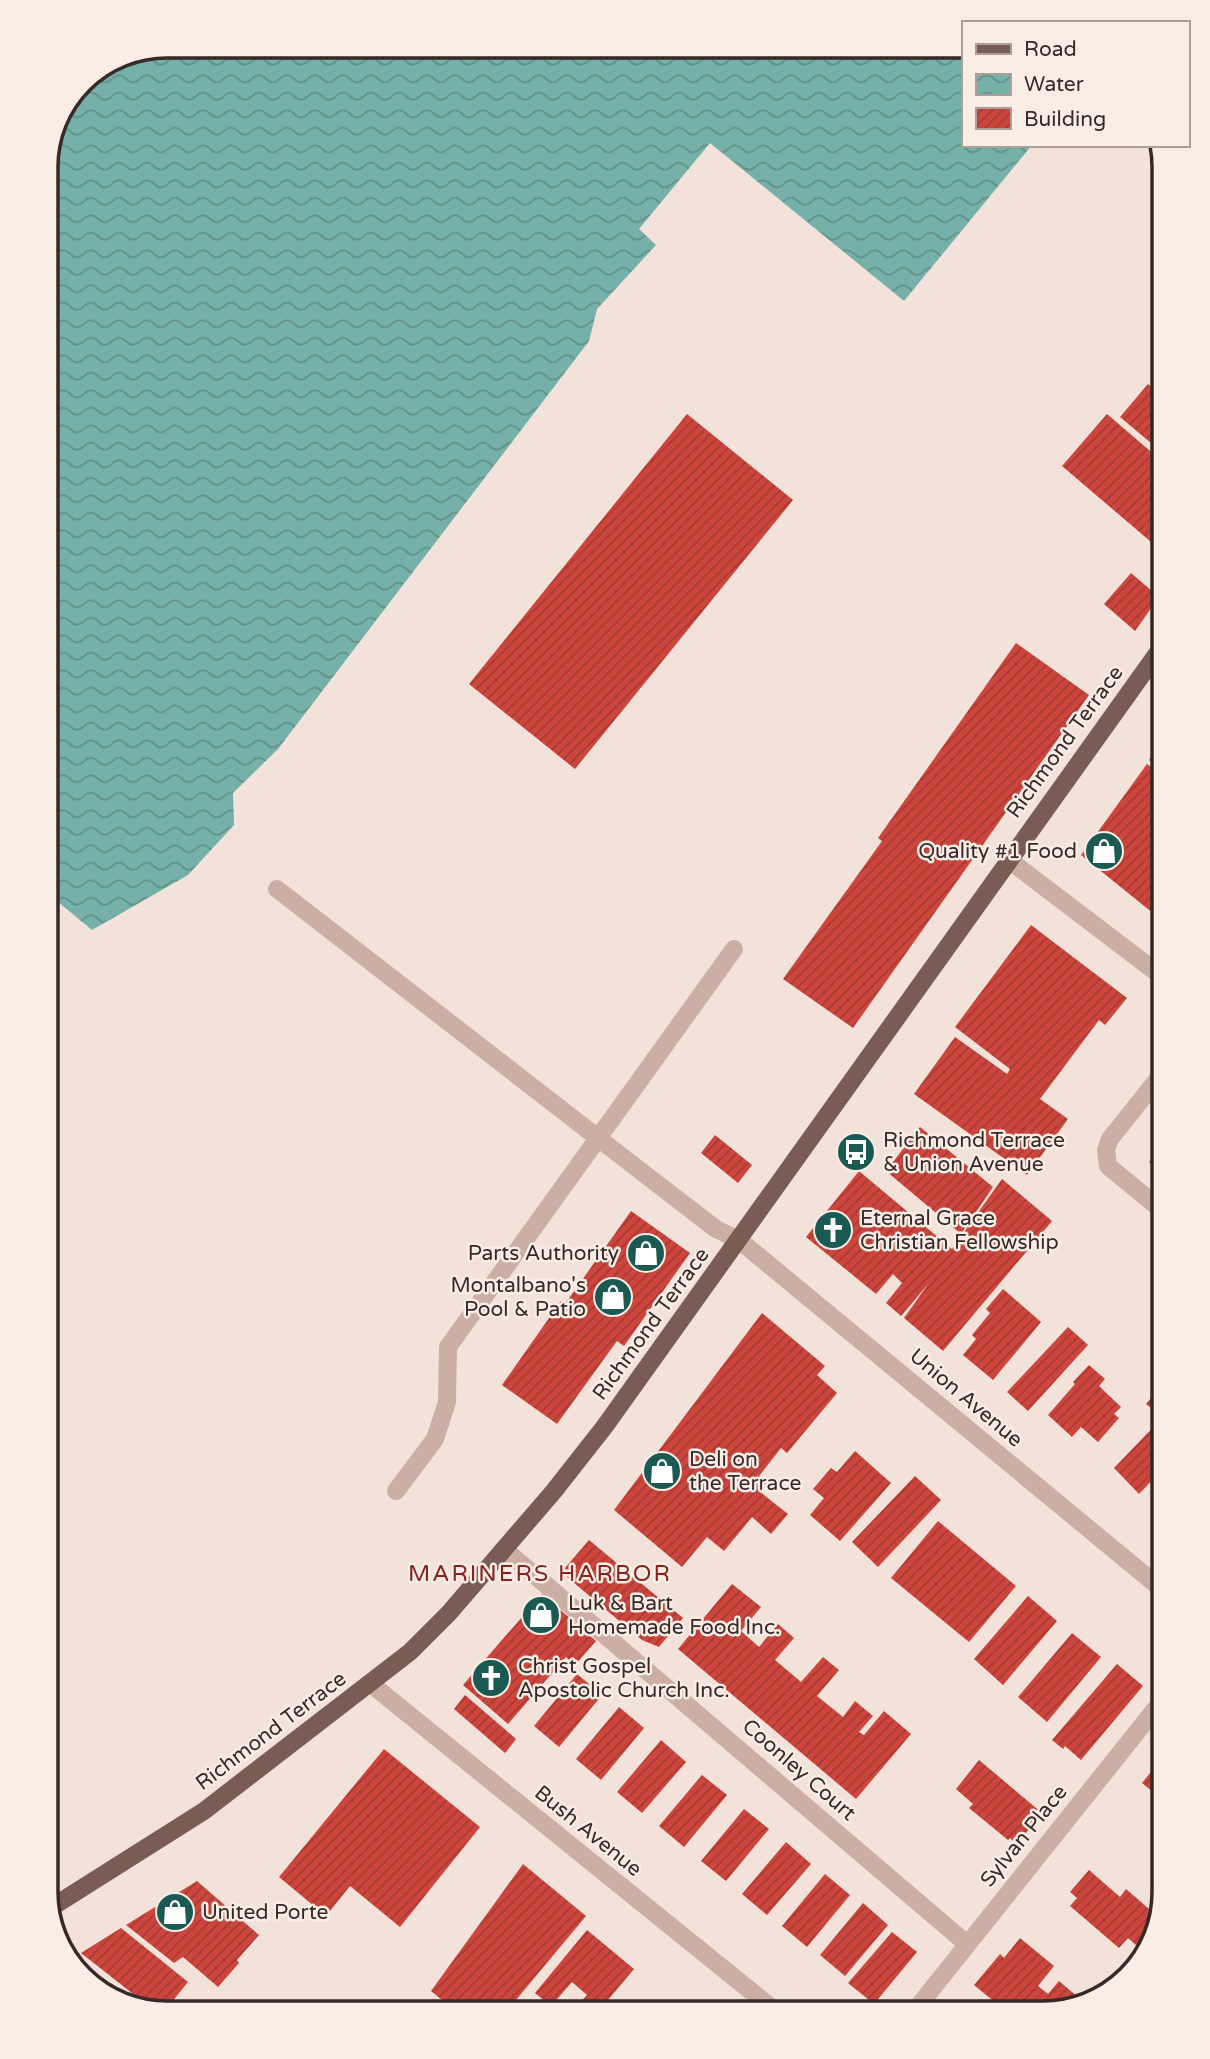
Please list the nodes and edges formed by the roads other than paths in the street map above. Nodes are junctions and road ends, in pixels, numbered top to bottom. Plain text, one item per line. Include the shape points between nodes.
1 (1152, 661) edge
2 (1009, 860) junction
3 (277, 889) dead end
4 (734, 949) dead end
5 (1152, 969) edge
6 (1152, 1086) edge
7 (598, 1138) junction
8 (1152, 1202) edge
9 (739, 1240) junction
10 (396, 1491) dead end
11 (504, 1549) junction
12 (1152, 1581) edge
13 (370, 1684) junction
14 (1152, 1713) edge
15 (59, 1903) edge
16 (968, 1944) junction
17 (763, 2001) edge
18 (931, 2001) edge

1 - 2 main road, Richmond Terrace
2 - 5 street
2 - 9 main road, Richmond Terrace
3 - 7 street, Union Avenue
4 - 7 street
6 - 8 street via 1106,1150 1108,1166
7 - 9 street, Union Avenue via 716,1228
7 - 10 street via 448,1347 447,1402 435,1439
9 - 11 main road, Richmond Terrace via 586,1452
9 - 12 street, Union Avenue
11 - 13 main road, Richmond Terrace via 431,1632
11 - 16 street, Coonley Court
13 - 15 main road, Richmond Terrace via 204,1811
13 - 17 street, Bush Avenue
14 - 16 street, Sylvan Place
16 - 18 street, Sylvan Place

